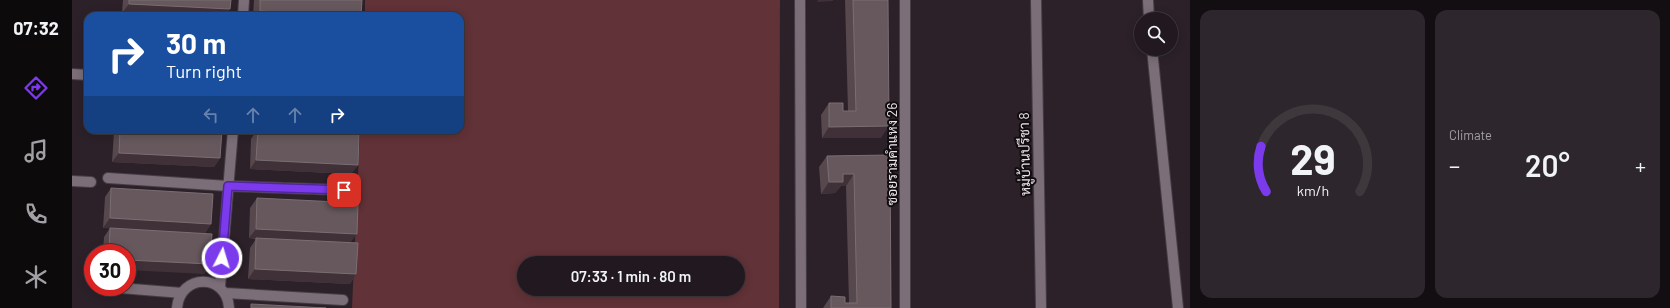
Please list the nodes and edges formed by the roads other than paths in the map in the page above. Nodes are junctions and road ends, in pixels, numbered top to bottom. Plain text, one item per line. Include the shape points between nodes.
1 (244, 0) edge
2 (800, 0) edge
3 (905, 0) edge
4 (1036, 0) edge
5 (1148, 0) edge
6 (243, 12) edge
7 (1149, 12) edge
8 (1153, 56) edge
9 (72, 74) edge
10 (84, 75) edge
11 (233, 134) edge
12 (108, 178) dead end
13 (72, 181) edge
14 (91, 182) dead end
15 (228, 186) junction
16 (344, 190) dead end
17 (136, 290) edge
18 (223, 290) junction
19 (182, 293) junction
20 (343, 300) dead end
21 (178, 308) edge
22 (229, 308) edge
23 (801, 308) edge
24 (905, 308) edge
25 (1041, 308) edge
26 (1178, 308) edge

1 - 6 street
2 - 23 street
3 - 24 street, ซอยรามคำแหง 26
4 - 25 street, หมู่บ้านปรีชา 8
5 - 7 street
8 - 26 street
9 - 10 street
11 - 15 street
12 - 15 street
13 - 14 street
15 - 16 street
15 - 18 street
17 - 19 street
18 - 19 street via 213,283 200,282 188,286
18 - 20 street
18 - 22 street via 229,301
19 - 21 street

